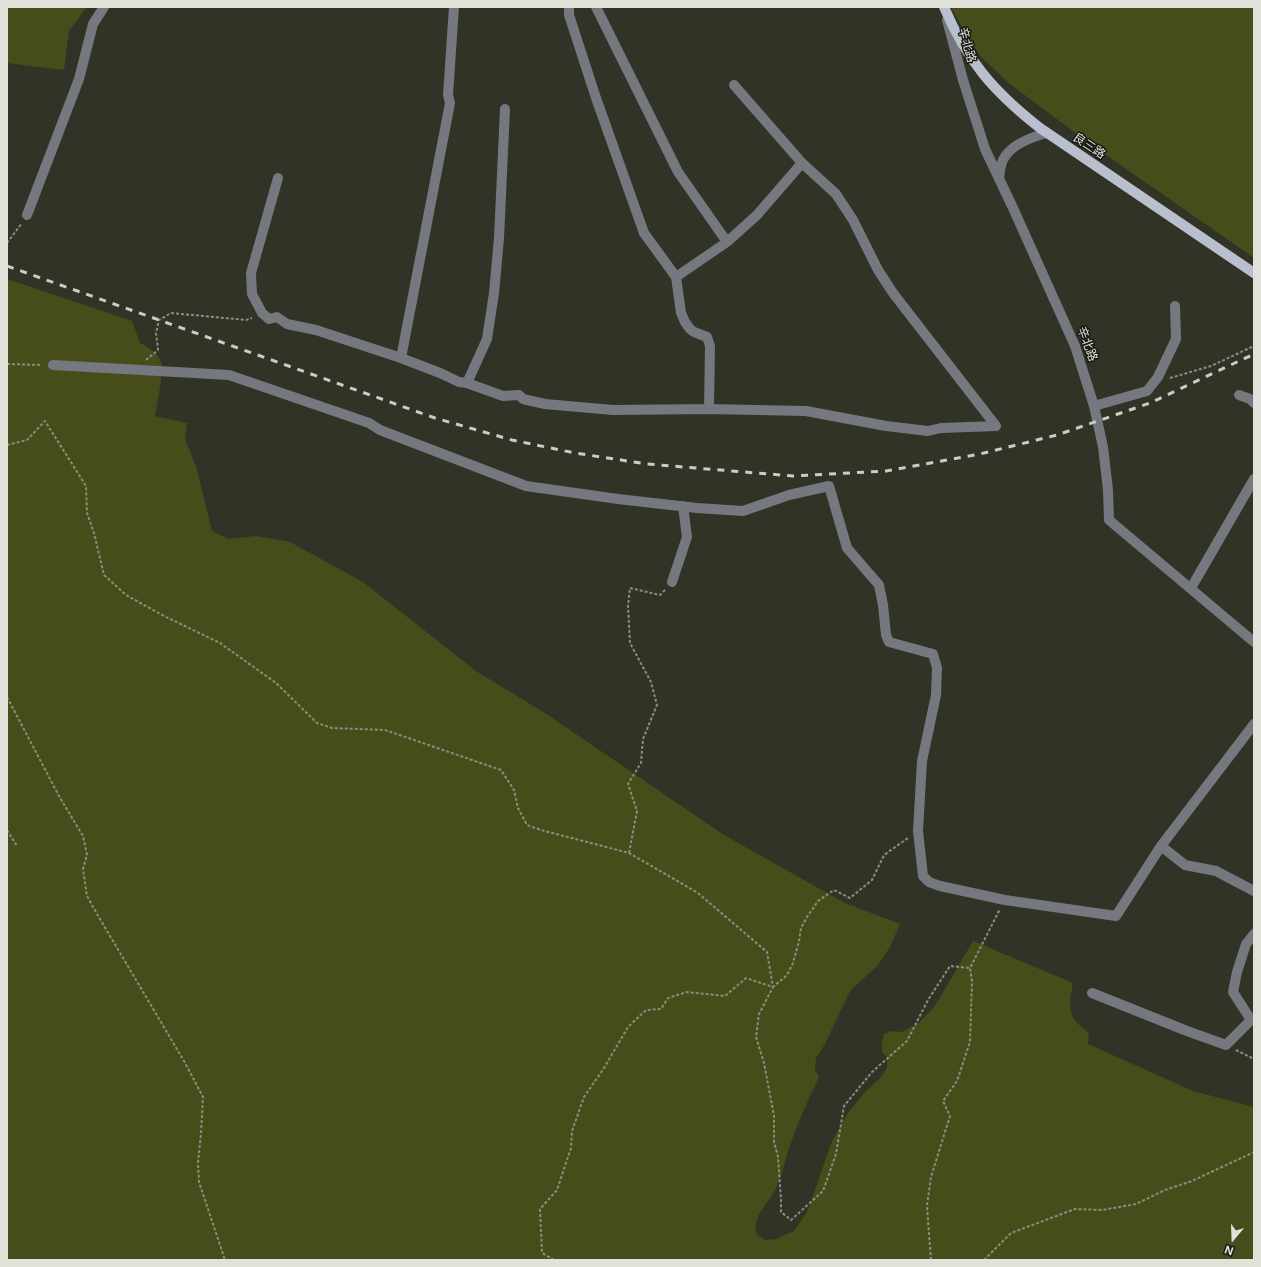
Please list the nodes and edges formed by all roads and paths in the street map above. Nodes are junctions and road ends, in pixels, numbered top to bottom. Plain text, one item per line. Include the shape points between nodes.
1 (104, 7) edge
2 (454, 7) edge
3 (569, 7) edge
4 (596, 7) edge
5 (944, 8) edge
6 (734, 85) dead end
7 (505, 109) dead end
8 (1046, 132) junction
9 (802, 163) junction
10 (278, 178) dead end
11 (999, 178) junction
12 (27, 215) joint
13 (728, 242) junction
14 (7, 243) edge
15 (1254, 273) edge
16 (676, 277) junction
17 (1175, 306) dead end
18 (262, 313) junction
19 (1254, 346) edge
20 (401, 358) junction
21 (7, 364) edge
22 (53, 365) joint
23 (134, 370) junction
24 (467, 383) junction
25 (1153, 383) junction
26 (1239, 395) dead end
27 (1254, 403) edge
28 (1094, 406) junction
29 (709, 409) junction
30 (7, 445) edge
31 (1254, 479) edge
32 (683, 506) junction
33 (672, 582) joint
34 (1191, 588) junction
35 (1254, 642) edge
36 (7, 697) edge
37 (1254, 724) edge
38 (918, 824) junction
39 (7, 830) edge
40 (17, 846) dead end
41 (1161, 846) junction
42 (629, 853) junction
43 (1254, 891) edge
44 (1005, 900) junction
45 (1254, 934) edge
46 (970, 968) junction
47 (773, 987) junction
48 (1092, 993) dead end
49 (1226, 1045) junction
50 (1254, 1060) edge
51 (1254, 1152) edge
52 (225, 1260) edge
53 (554, 1260) edge
54 (931, 1260) edge
55 (984, 1260) edge

1 - 12 street via 93,24 79,79
2 - 20 street via 448,95 450,103
3 - 16 street via 568,15 644,233
4 - 13 street via 678,172
5 - 8 main road, 良三路 via 967,53 987,80 1024,116
5 - 11 street, 辛北路 via 973,115 984,149
6 - 9 street
7 - 24 street via 500,238 494,293 487,339
8 - 11 street via 1010,150 1003,160
8 - 15 main road, 良三路
9 - 13 street via 758,215
9 - 29 street via 836,194 893,293 996,426 941,428 928,432 806,411
10 - 18 street via 251,273 252,294
11 - 28 street, 辛北路 via 1075,346
12 - 14 path
13 - 16 street
16 - 29 street via 681,313 685,322 694,332 707,337 710,346
17 - 25 street via 1176,339
18 - 20 street via 269,319 277,317 287,324 316,330
18 - 23 path via 246,320 171,313 159,320 156,333 158,350
19 - 25 path via 1211,366
20 - 24 street
21 - 22 path
22 - 23 street
23 - 32 street via 229,375 370,423 380,430 526,486
24 - 29 street via 503,396 519,396 545,404 613,410
25 - 28 street via 1147,391
26 - 27 street
28 - 34 street, 辛北路 via 1105,462 1109,520
30 - 42 path via 27,440 45,421 86,486 87,513 104,575 126,595 220,643 276,683 317,723 332,728 385,730 501,770 514,790 518,808 527,825
31 - 34 street
32 - 33 street via 687,537
32 - 38 street via 743,511 789,495 829,486 847,548 879,585 889,642 933,654 937,668 936,695 922,761
33 - 42 path via 660,595 630,588 630,643 651,682 657,704 643,739 641,763 628,784 637,811
34 - 35 street, 辛北路
36 - 52 path via 82,836 87,855 83,870 87,896 184,1061 202,1097 199,1182
37 - 41 street
38 - 44 street via 923,876 929,882
38 - 47 path via 907,840 884,855 872,880 850,898 834,890 818,901 801,928 793,963 787,975
39 - 40 path
41 - 43 street via 1185,865 1216,871
41 - 44 street via 1116,916
42 - 47 path via 698,893 766,952
44 - 46 path
45 - 49 street via 1246,944 1233,992 1251,1020
46 - 47 path via 950,966 928,1000 907,1041 872,1072 844,1106 836,1154 823,1191 791,1220 781,1212 774,1116 756,1036 759,1014
46 - 54 path via 970,1042 957,1081 944,1101 950,1116 931,1177 927,1206
47 - 53 path via 746,978 725,996 687,992 668,998 661,1009 646,1010 628,1027 584,1097 572,1131 571,1148 557,1190 540,1209 542,1253
48 - 49 street
49 - 50 path
51 - 55 path via 1136,1204 1102,1210 1074,1209 1011,1233

